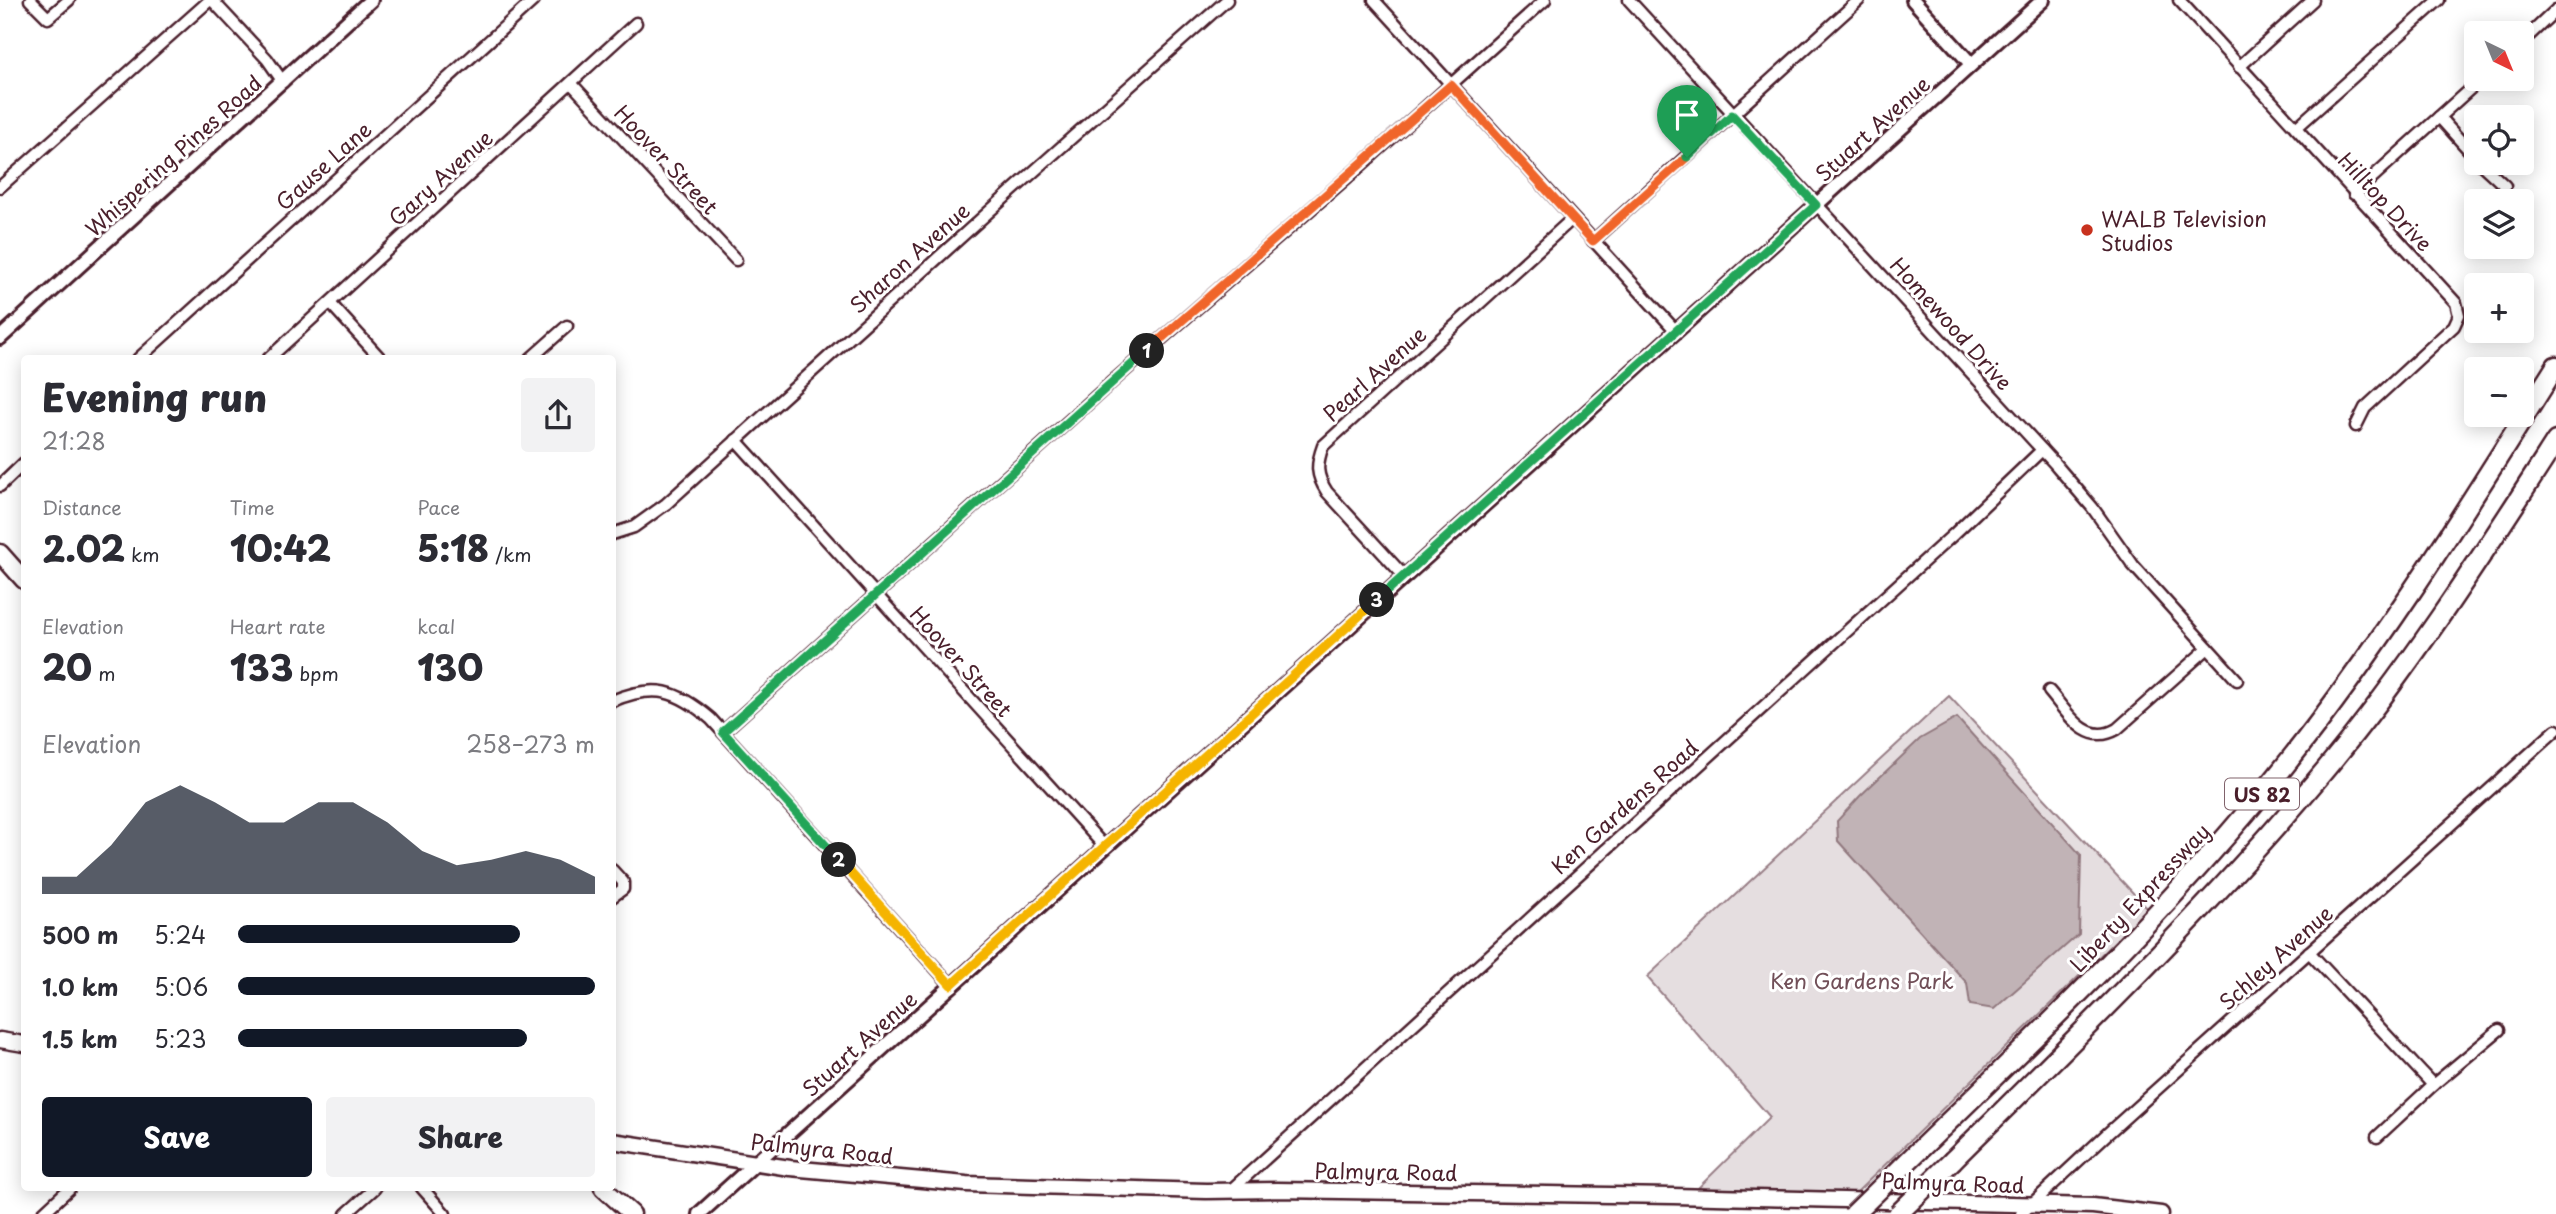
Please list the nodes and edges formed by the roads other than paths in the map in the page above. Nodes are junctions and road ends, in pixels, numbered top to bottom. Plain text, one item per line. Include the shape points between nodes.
1 (30, 0) edge
2 (69, 0) edge
3 (211, 0) edge
4 (371, 0) edge
5 (534, 0) edge
6 (1227, 0) edge
7 (1374, 0) edge
8 (1545, 0) edge
9 (1629, 0) edge
10 (1859, 0) edge
11 (1913, 0) edge
12 (2043, 0) edge
13 (2179, 0) edge
14 (2313, 0) edge
15 (2439, 0) edge
16 (2556, 10) edge
17 (636, 23) dead end
18 (2534, 31) edge
19 (1971, 64) junction
20 (2239, 67) junction
21 (283, 82) junction
22 (571, 83) junction
23 (1451, 85) junction
24 (2468, 91) edge
25 (1732, 115) junction
26 (2439, 117) junction
27 (2296, 128) junction
28 (2464, 145) edge
29 (2493, 175) edge
30 (2505, 186) dead end
31 (0, 187) edge
32 (2354, 194) junction
33 (1816, 205) junction
34 (1572, 219) junction
35 (1593, 241) junction
36 (736, 260) dead end
37 (330, 303) junction
38 (567, 326) dead end
39 (1676, 331) junction
40 (0, 338) edge
41 (142, 355) edge
42 (272, 355) edge
43 (377, 355) edge
44 (534, 355) edge
45 (2556, 366) edge
46 (2356, 426) dead end
47 (736, 440) junction
48 (2556, 441) edge
49 (2042, 450) junction
50 (21, 466) edge
51 (0, 486) edge
52 (616, 533) edge
53 (0, 553) edge
54 (1404, 576) junction
55 (21, 577) edge
56 (876, 596) junction
57 (2208, 648) junction
58 (2237, 680) dead end
59 (2049, 691) dead end
60 (616, 700) edge
61 (2556, 730) edge
62 (723, 732) junction
63 (1104, 846) junction
64 (616, 874) edge
65 (616, 894) edge
66 (2309, 952) junction
67 (951, 985) junction
68 (2499, 1030) dead end
69 (0, 1040) edge
70 (21, 1044) edge
71 (2433, 1085) junction
72 (2377, 1136) dead end
73 (616, 1142) edge
74 (757, 1163) junction
75 (1231, 1189) junction
76 (67, 1191) edge
77 (372, 1191) edge
78 (425, 1191) edge
79 (606, 1191) edge
80 (2026, 1210) edge
81 (42, 1214) edge
82 (346, 1214) edge
83 (445, 1214) edge
84 (632, 1214) edge
85 (699, 1214) edge
86 (1854, 1214) edge
87 (1898, 1214) edge
88 (2161, 1214) edge

1 - 2 street via 48,18
3 - 21 street
3 - 31 street
4 - 21 street, Whispering Pines Road
5 - 41 street, Gause Lane
6 - 47 street, Sharon Avenue
7 - 23 street
8 - 23 street
9 - 25 street, Homewood Drive
10 - 25 street
11 - 19 street
12 - 19 street, Stuart Avenue
13 - 20 street, Hilltop Drive
14 - 20 street
15 - 27 street
16 - 18 street
17 - 22 street, Gary Avenue
19 - 33 street, Stuart Avenue
20 - 27 street, Hilltop Drive
21 - 40 street, Whispering Pines Road
22 - 36 street, Hoover Street
22 - 37 street, Gary Avenue
23 - 34 street
23 - 56 street
24 - 26 street
25 - 33 street, Homewood Drive
25 - 35 street
26 - 28 street
26 - 32 street
27 - 32 street, Hilltop Drive
29 - 30 street
32 - 46 street, Hilltop Drive via 2456,303 2459,315 2454,326 2365,408
33 - 39 street, Stuart Avenue
33 - 49 street, Homewood Drive
34 - 35 street
34 - 54 street, Pearl Avenue via 1323,446 1317,461 1318,479
35 - 39 street
37 - 42 street, Gary Avenue
37 - 43 street
38 - 44 street
39 - 54 street, Stuart Avenue
45 - 86 highway, Liberty Expressway / US 82, bridge via 2387,629 2335,702 2215,850 2129,944
47 - 52 street, Sharon Avenue via 653,514
47 - 56 street, Hoover Street
48 - 87 highway, US 82, bridge via 2414,655 2268,837 2143,971
49 - 57 street, Homewood Drive via 2092,507 2133,565
49 - 75 street, Ken Gardens Road
50 - 51 street
53 - 55 main road
54 - 63 street, Stuart Avenue
56 - 62 street
56 - 63 street, Hoover Street
57 - 58 street, Homewood Drive
57 - 59 street via 2106,735 2087,731
60 - 62 street via 645,690 672,694 691,702
61 - 66 street, Schley Avenue
62 - 67 street
63 - 67 street, Stuart Avenue
64 - 65 street via 623,889
66 - 71 street
66 - 80 street, Schley Avenue
67 - 74 street, Stuart Avenue
68 - 71 street
69 - 70 main road
71 - 72 street
73 - 74 main road, Palmyra Road
74 - 75 main road, Palmyra Road via 966,1184
74 - 85 street, Stuart Avenue
75 - 80 main road, Palmyra Road via 1700,1197
76 - 81 street
77 - 82 street
78 - 83 street
79 - 84 main road
80 - 88 main road, Palmyra Road via 2093,1206

